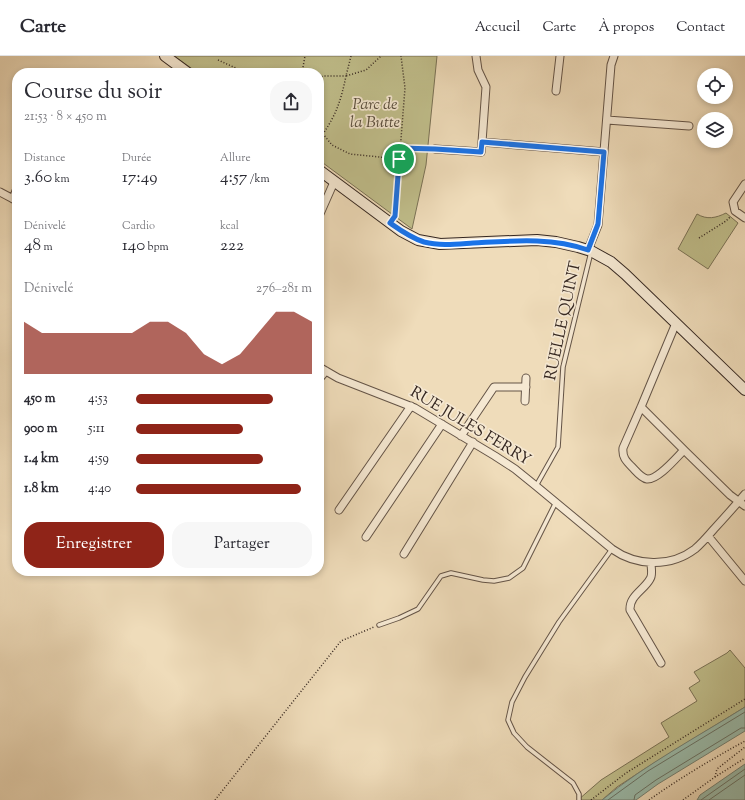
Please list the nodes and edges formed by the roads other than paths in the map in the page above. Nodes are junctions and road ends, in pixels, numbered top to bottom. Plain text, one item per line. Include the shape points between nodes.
1 (165, 56) edge
2 (476, 56) edge
3 (560, 56) edge
4 (614, 56) edge
5 (181, 68) edge
6 (556, 91) dead end
7 (607, 120) junction
8 (689, 126) dead end
9 (482, 142) junction
10 (435, 149) road end
11 (604, 152) junction
12 (324, 174) edge
13 (334, 182) junction
14 (745, 184) edge
15 (1, 194) edge
16 (12, 199) edge
17 (324, 205) edge
18 (745, 218) edge
19 (589, 251) junction
20 (676, 323) junction
21 (326, 371) joint
22 (324, 373) edge
23 (526, 378) dead end
24 (526, 387) junction
25 (745, 390) edge
26 (525, 401) dead end
27 (411, 406) junction
28 (641, 407) junction
29 (442, 424) junction
30 (461, 436) junction
31 (472, 442) junction
32 (684, 450) junction
33 (536, 486) junction
34 (745, 494) edge
35 (556, 502) junction
36 (739, 502) junction
37 (745, 506) edge
38 (339, 510) dead end
39 (708, 536) junction
40 (366, 537) dead end
41 (612, 549) junction
42 (404, 554) dead end
43 (652, 563) junction
44 (745, 581) edge
45 (379, 625) road end
46 (661, 663) dead end
47 (579, 800) edge

1 - 5 street
2 - 9 street via 478,70 486,87
3 - 6 street
4 - 7 street via 611,65
7 - 8 street
7 - 11 street
9 - 10 street via 481,152
9 - 11 street
11 - 19 street via 598,224
12 - 13 street
13 - 17 street
13 - 19 street via 410,236 432,243 543,241 571,245
14 - 18 street via 733,202 735,211
15 - 16 street
19 - 20 street via 621,270
19 - 33 lane, RUELLE QUINT via 563,367 558,447
20 - 25 street
20 - 28 street
21 - 22 street
21 - 27 street, RUE JULES FERRY
23 - 24 street
24 - 26 street
24 - 30 street via 494,387
27 - 29 street, RUE JULES FERRY
27 - 38 street
28 - 32 street
28 - 32 street via 623,448 622,453 627,462 641,476 651,478 660,474
29 - 30 street, RUE JULES FERRY
29 - 40 street
30 - 31 street, RUE JULES FERRY
31 - 33 street, RUE JULES FERRY
31 - 42 street
32 - 36 street
33 - 35 street, RUE JULES FERRY
34 - 36 street, RUE JULES FERRY
35 - 41 street, RUE JULES FERRY
35 - 45 lane via 523,568 509,578 494,581 451,573 441,576 418,609
36 - 37 street
36 - 39 street, RUE JULES FERRY
39 - 43 street, RUE JULES FERRY via 687,554 668,561
39 - 44 street
41 - 43 street, RUE JULES FERRY via 631,559
41 - 47 lane via 555,628 525,677 512,702 508,720 514,733 527,747 572,783 579,794
43 - 46 street via 652,576 632,600 630,610

